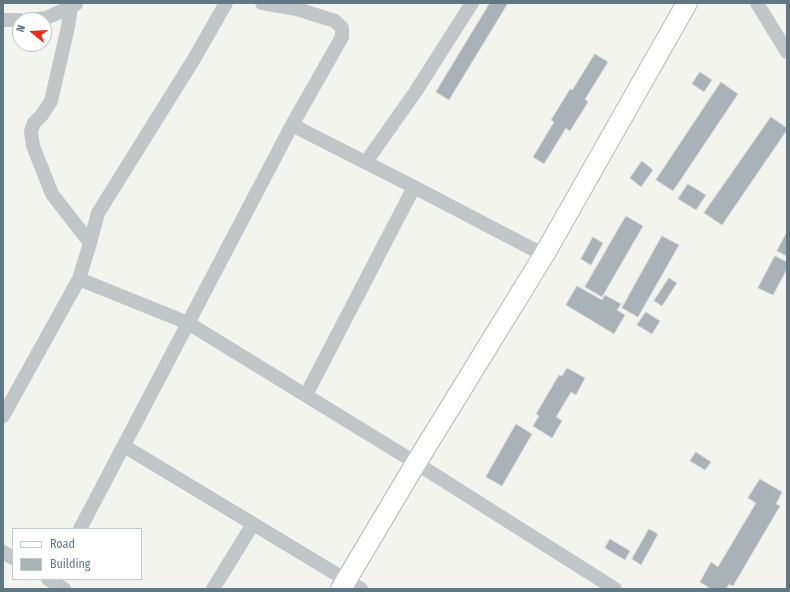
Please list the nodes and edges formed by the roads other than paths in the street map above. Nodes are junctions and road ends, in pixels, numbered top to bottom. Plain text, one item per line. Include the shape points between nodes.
1 (226, 3) edge
2 (262, 3) edge
3 (472, 3) edge
4 (687, 3) edge
5 (757, 3) edge
6 (74, 5) edge
7 (52, 15) edge
8 (787, 52) edge
9 (292, 125) junction
10 (366, 162) junction
11 (414, 186) junction
12 (90, 242) junction
13 (544, 255) junction
14 (79, 279) junction
15 (188, 323) junction
16 (306, 395) junction
17 (3, 416) edge
18 (124, 446) junction
19 (416, 463) junction
20 (253, 524) junction
21 (81, 528) edge
22 (3, 552) edge
23 (12, 557) edge
24 (50, 582) edge
25 (349, 586) edge
26 (64, 589) edge
27 (213, 589) edge
28 (615, 589) edge

1 - 12 street via 190,66 98,213
2 - 9 street via 303,11 335,21 342,28 342,37
3 - 10 street via 416,91
4 - 13 street
5 - 8 street
6 - 7 street
6 - 12 street via 51,101 31,130 33,146 52,194
9 - 10 street
9 - 15 street
10 - 11 street
11 - 13 street
11 - 16 street
12 - 14 street
13 - 19 street
14 - 15 street
14 - 17 street
15 - 16 street
15 - 18 street
16 - 19 street
18 - 20 street
18 - 21 street
19 - 25 street
19 - 28 street
20 - 25 street
20 - 27 street
22 - 23 street
24 - 26 street

